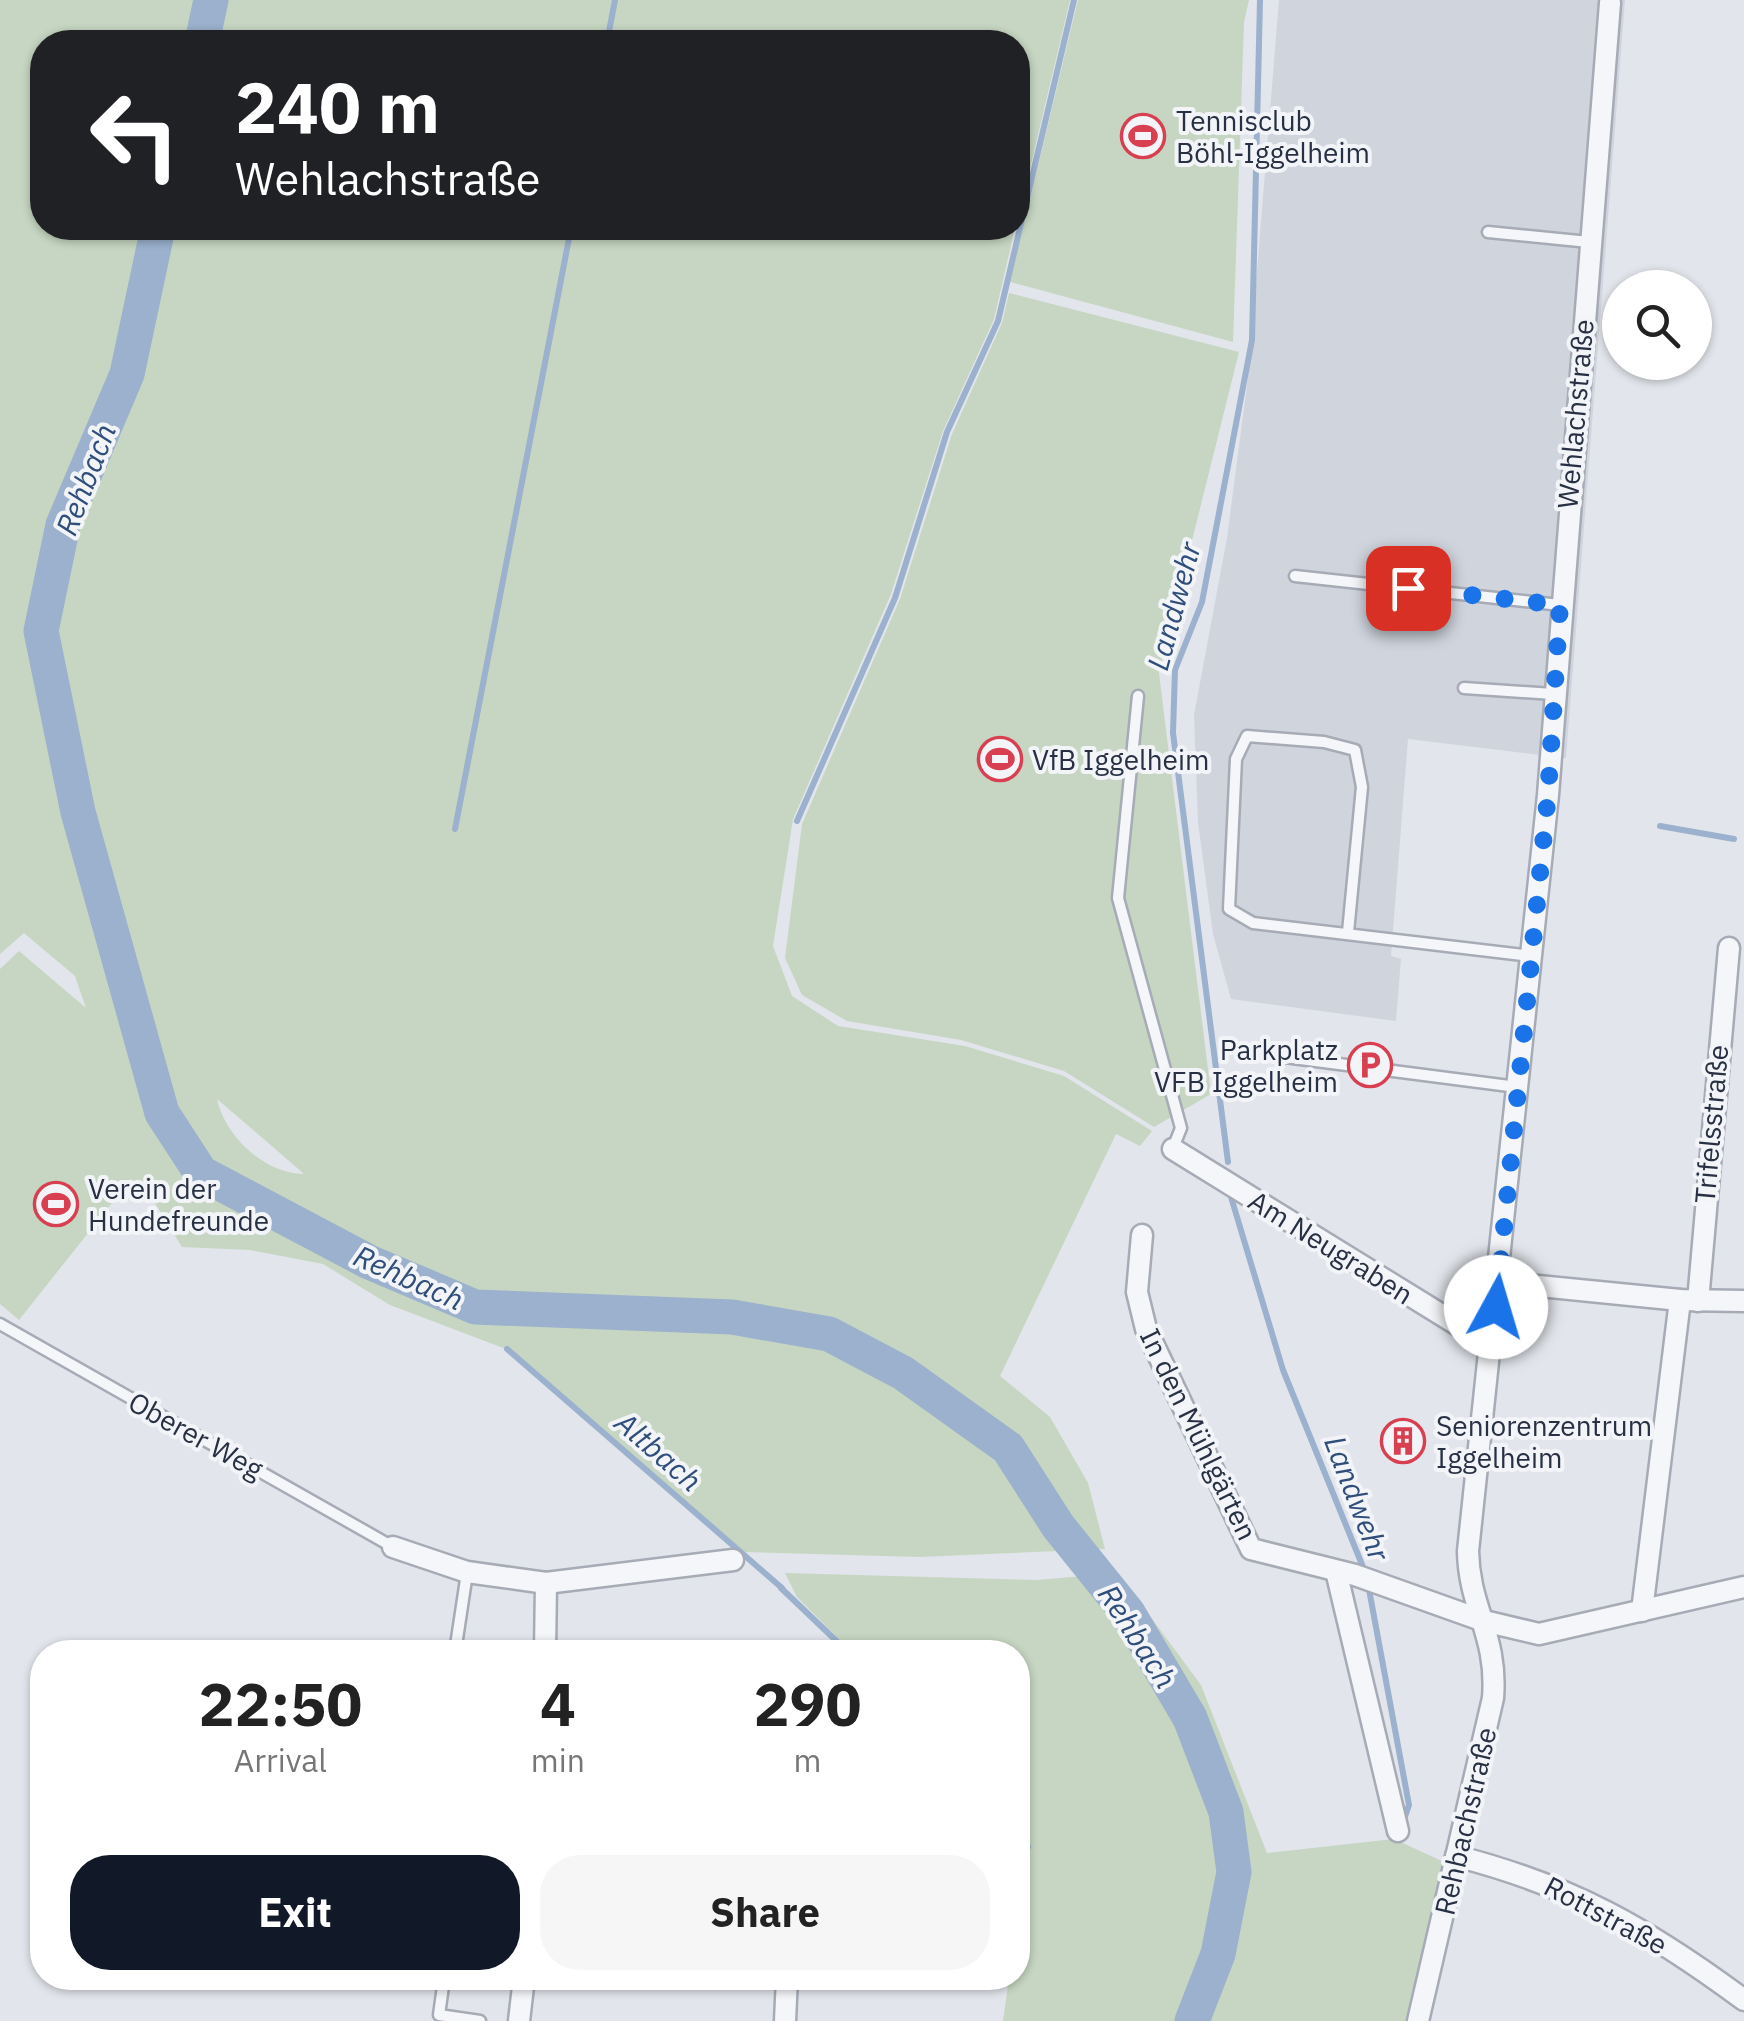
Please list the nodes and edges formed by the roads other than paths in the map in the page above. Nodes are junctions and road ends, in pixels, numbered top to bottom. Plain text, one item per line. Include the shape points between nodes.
1 (1601, 2) edge
2 (1488, 232) dead end
3 (1589, 242) junction
4 (1295, 576) dead end
5 (1560, 605) junction
6 (1464, 688) dead end
7 (1553, 694) junction
8 (1138, 696) dead end
9 (1348, 932) junction
10 (1729, 948) dead end
11 (1531, 956) junction
12 (1277, 1056) dead end
13 (1518, 1087) junction
14 (1172, 1149) joint
15 (1142, 1235) dead end
16 (1498, 1282) junction
17 (1744, 1300) edge
18 (1689, 1301) junction
19 (0, 1324) edge
20 (1493, 1333) junction
21 (392, 1547) joint
22 (734, 1560) dead end
23 (467, 1572) junction
24 (1355, 1576) junction
25 (546, 1583) junction
26 (1744, 1587) edge
27 (1642, 1610) junction
28 (1484, 1620) junction
29 (457, 1640) edge
30 (546, 1640) edge
31 (1398, 1831) dead end
32 (1456, 1856) junction
33 (442, 1990) edge
34 (523, 1990) edge
35 (786, 1990) edge
36 (1744, 2000) edge
37 (480, 2021) edge
38 (519, 2021) edge
39 (785, 2021) edge
40 (1418, 2021) edge

1 - 3 street, Wehlachstraße
2 - 3 lane
3 - 5 street, Wehlachstraße
4 - 5 lane
5 - 7 street, Wehlachstraße
6 - 7 lane
7 - 11 street, Wehlachstraße
8 - 14 lane via 1118,898 1181,1128
9 - 9 lane via 1253,923 1229,909 1236,759 1247,736 1355,750 1362,787
9 - 11 lane
10 - 18 street, Trifelsstraße
11 - 13 street, Wehlachstraße
12 - 13 lane
13 - 16 street, Wehlachstraße
14 - 20 street, Am Neugraben via 1458,1326
15 - 24 street, In den Mühlgärten via 1138,1292 1146,1328 1252,1548
16 - 18 street
16 - 20 street, Wehlachstraße
17 - 18 street
18 - 27 street, Trifelsstraße
19 - 21 lane, Oberer Weg
20 - 28 street, Wehlachstraße via 1468,1551 1468,1575
21 - 23 street
22 - 25 street
23 - 25 street
23 - 29 lane
24 - 28 street, In den Mühlgärten
24 - 31 street
25 - 30 street
26 - 27 street, In den Mühlgärten
27 - 28 street, In den Mühlgärten via 1539,1634
28 - 32 street, Rehbachstraße via 1494,1653 1493,1698
32 - 36 street, Rottstraße via 1546,1881 1592,1902
32 - 40 street, Rehbachstraße
33 - 37 lane via 439,2016
34 - 38 street
35 - 39 street

